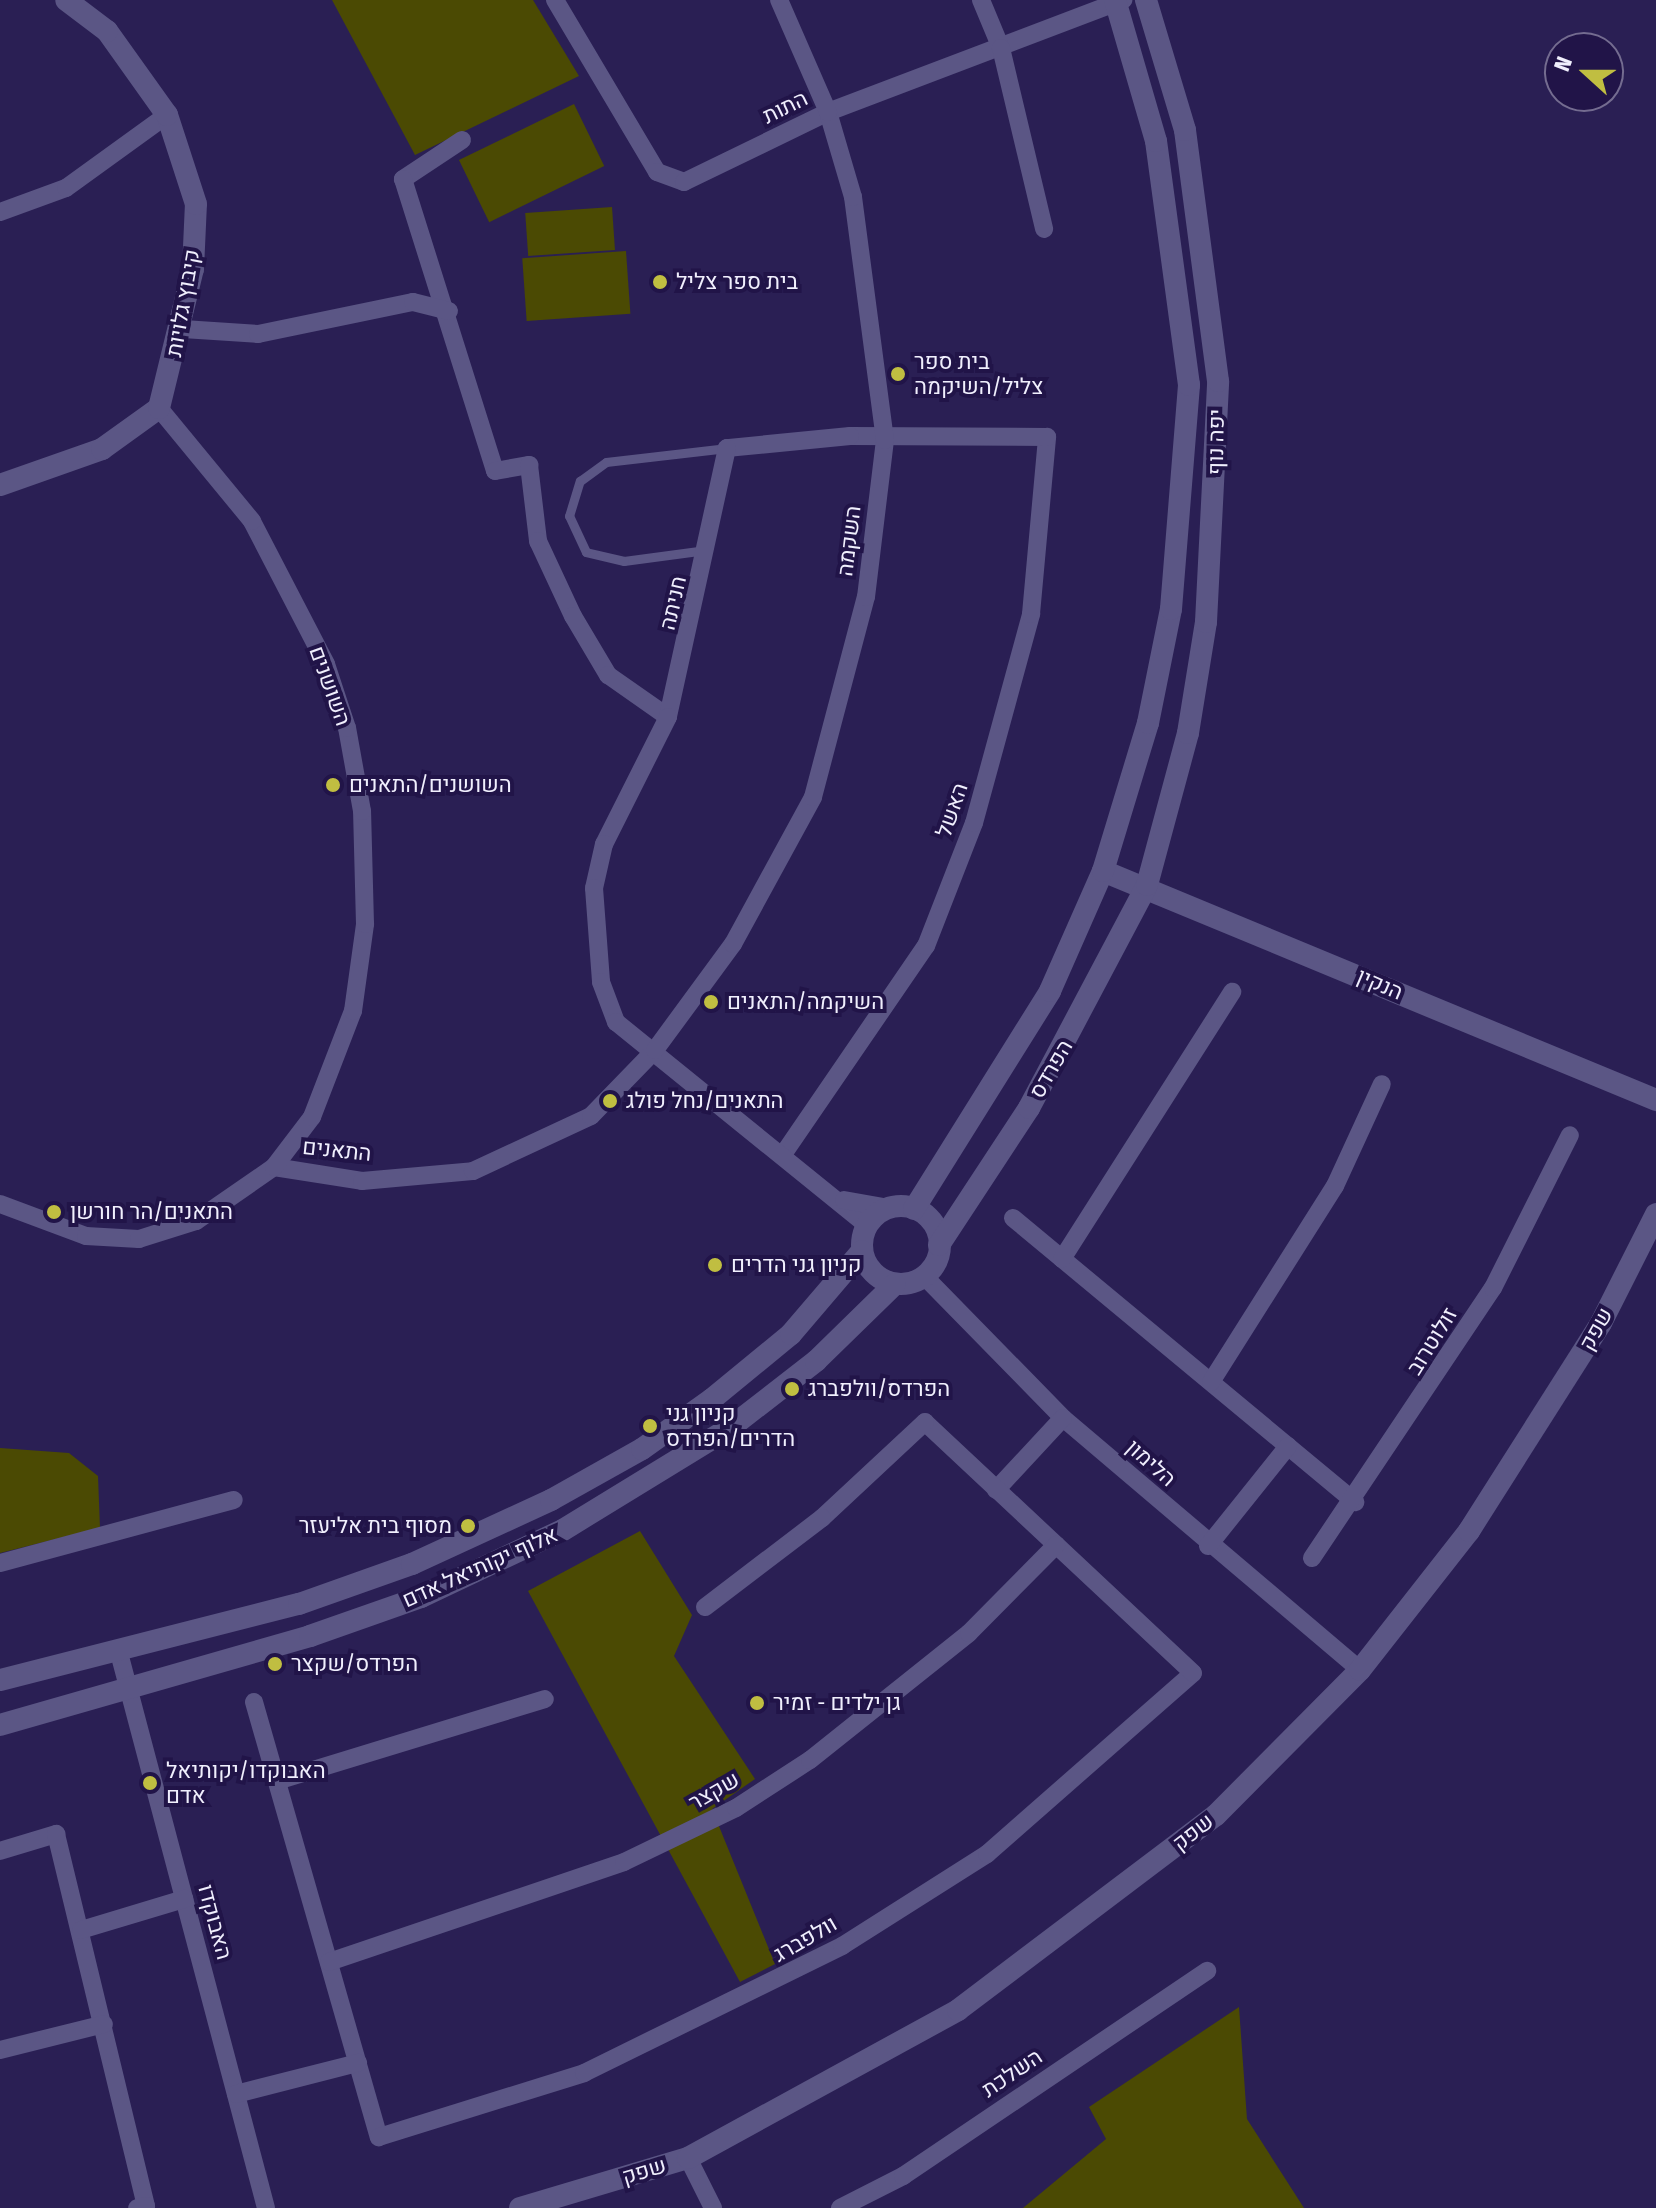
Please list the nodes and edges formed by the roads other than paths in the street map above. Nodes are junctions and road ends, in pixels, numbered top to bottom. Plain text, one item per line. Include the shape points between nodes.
1 (66, 0) edge
2 (555, 0) edge
3 (779, 0) edge
4 (981, 0) edge
5 (1118, 0) edge
6 (1146, 0) edge
7 (1001, 48) junction
8 (828, 112) junction
9 (167, 115) junction
10 (462, 140) dead end
11 (0, 212) edge
12 (1044, 229) dead end
13 (449, 311) junction
14 (183, 329) junction
15 (159, 408) junction
16 (885, 440) junction
17 (727, 448) junction
18 (0, 485) edge
19 (709, 549) junction
20 (668, 717) junction
21 (1103, 871) junction
22 (1147, 885) junction
23 (1232, 992) dead end
24 (655, 1050) junction
25 (1382, 1084) dead end
26 (1656, 1100) edge
27 (1570, 1135) dead end
28 (784, 1153) junction
29 (274, 1167) junction
30 (844, 1200) junction
31 (0, 1204) edge
32 (889, 1208) junction
33 (914, 1209) junction
34 (1656, 1214) edge
35 (1013, 1218) dead end
36 (867, 1225) junction
37 (939, 1245) junction
38 (862, 1251) junction
39 (1062, 1259) junction
40 (924, 1276) junction
41 (895, 1284) junction
42 (1211, 1382) junction
43 (1063, 1418) junction
44 (1288, 1446) junction
45 (996, 1490) junction
46 (234, 1500) dead end
47 (1355, 1502) junction
48 (1056, 1545) junction
49 (1208, 1546) junction
50 (1312, 1558) dead end
51 (0, 1563) edge
52 (705, 1607) dead end
53 (118, 1649) junction
54 (1360, 1670) junction
55 (0, 1680) edge
56 (128, 1686) junction
57 (545, 1699) dead end
58 (254, 1702) dead end
59 (0, 1725) edge
60 (277, 1781) junction
61 (0, 1851) edge
62 (184, 1899) junction
63 (81, 1930) junction
64 (329, 1962) junction
65 (1207, 1971) dead end
66 (104, 2024) junction
67 (0, 2050) edge
68 (358, 2063) junction
69 (236, 2094) junction
70 (688, 2158) junction
71 (137, 2208) edge
72 (266, 2208) edge
73 (520, 2208) edge
74 (713, 2208) edge
75 (840, 2208) edge

1 - 9 street, קיבוץ גלויות via 107,31
2 - 8 street, התות via 657,172 684,182
3 - 8 street, השקמה
4 - 7 street
5 - 7 street, התות
5 - 21 street, יפה נוף via 1156,141 1189,385 1171,609 1148,723
6 - 22 street, יפה נוף via 1185,130 1218,381 1206,622 1188,733
7 - 8 street, התות
7 - 12 street
8 - 16 street, השקמה via 863,258
9 - 11 street via 66,188
9 - 14 street, קיבוץ גלויות via 196,204
10 - 13 street via 403,179
13 - 14 street via 413,302 258,334
13 - 20 street via 495,471 529,465 538,541 573,616 608,675
14 - 15 street, קיבוץ גלויות
15 - 18 street via 102,449
15 - 29 street, השושנים via 252,521 326,664 362,811 365,924 353,1011 312,1117
16 - 17 street
16 - 24 street, השקמה via 866,597 814,793 733,944
16 - 28 street, האשל via 1047,437 1031,614 974,823 926,946
17 - 19 street, חניתה
17 - 19 lane via 606,462 580,481 569,516 586,552 624,561
19 - 20 street, חניתה
20 - 24 street, חניתה via 604,844 594,888 601,982 616,1022
21 - 22 street, הנקין
21 - 33 street, הפרדס via 1050,991
22 - 26 street, הנקין
22 - 37 street, הפרדס via 1029,1108
23 - 39 street
24 - 28 street, חניתה
24 - 29 street, התאנים via 591,1116 473,1171 362,1181
25 - 42 street via 1335,1186
27 - 47 street, זולוטרוב via 1493,1288
28 - 30 street, חניתה
29 - 31 street, התאנים via 196,1221 139,1239 55,1229
30 - 32 street
30 - 36 street, חניתה
32 - 33 street
32 - 36 street
33 - 37 street via 933,1224
34 - 54 street, שפק via 1539,1427 1469,1531
35 - 39 street
36 - 38 street
37 - 40 street
38 - 41 street via 869,1268
38 - 53 street, אלוף יקותיאל אדם via 791,1334 712,1399 642,1449 551,1500 412,1564 299,1604
39 - 42 street
40 - 41 street
40 - 43 street, הלימון
41 - 56 street, אלוף יקותיאל אדם via 816,1361 731,1427 563,1530 421,1597
42 - 44 street
43 - 45 street
43 - 49 street, הלימון
44 - 47 street
44 - 49 street
45 - 48 street
45 - 52 street via 925,1422 822,1518
46 - 51 street
47 - 50 street, זולוטרוב
48 - 64 street, שקצר via 969,1633 810,1760 736,1808 624,1862
48 - 68 street, וולפברג via 1193,1673 987,1854 842,1946 584,2073 379,2137
49 - 54 street, הלימון
53 - 55 street, אלוף יקותיאל אדם
53 - 56 street, האבוקדו
54 - 70 street, שפק via 1216,1815 958,2010
56 - 59 street, אלוף יקותיאל אדם
56 - 62 street, האבוקדו
57 - 60 street
58 - 60 street
60 - 64 street
61 - 63 street via 56,1834
62 - 63 street
62 - 69 street, האבוקדו
63 - 66 street
64 - 68 street
65 - 75 street, השלכת via 903,2176
66 - 67 street
66 - 71 street via 146,2206
68 - 69 street
69 - 72 street, האבוקדו
70 - 73 street, שפק
70 - 74 street

